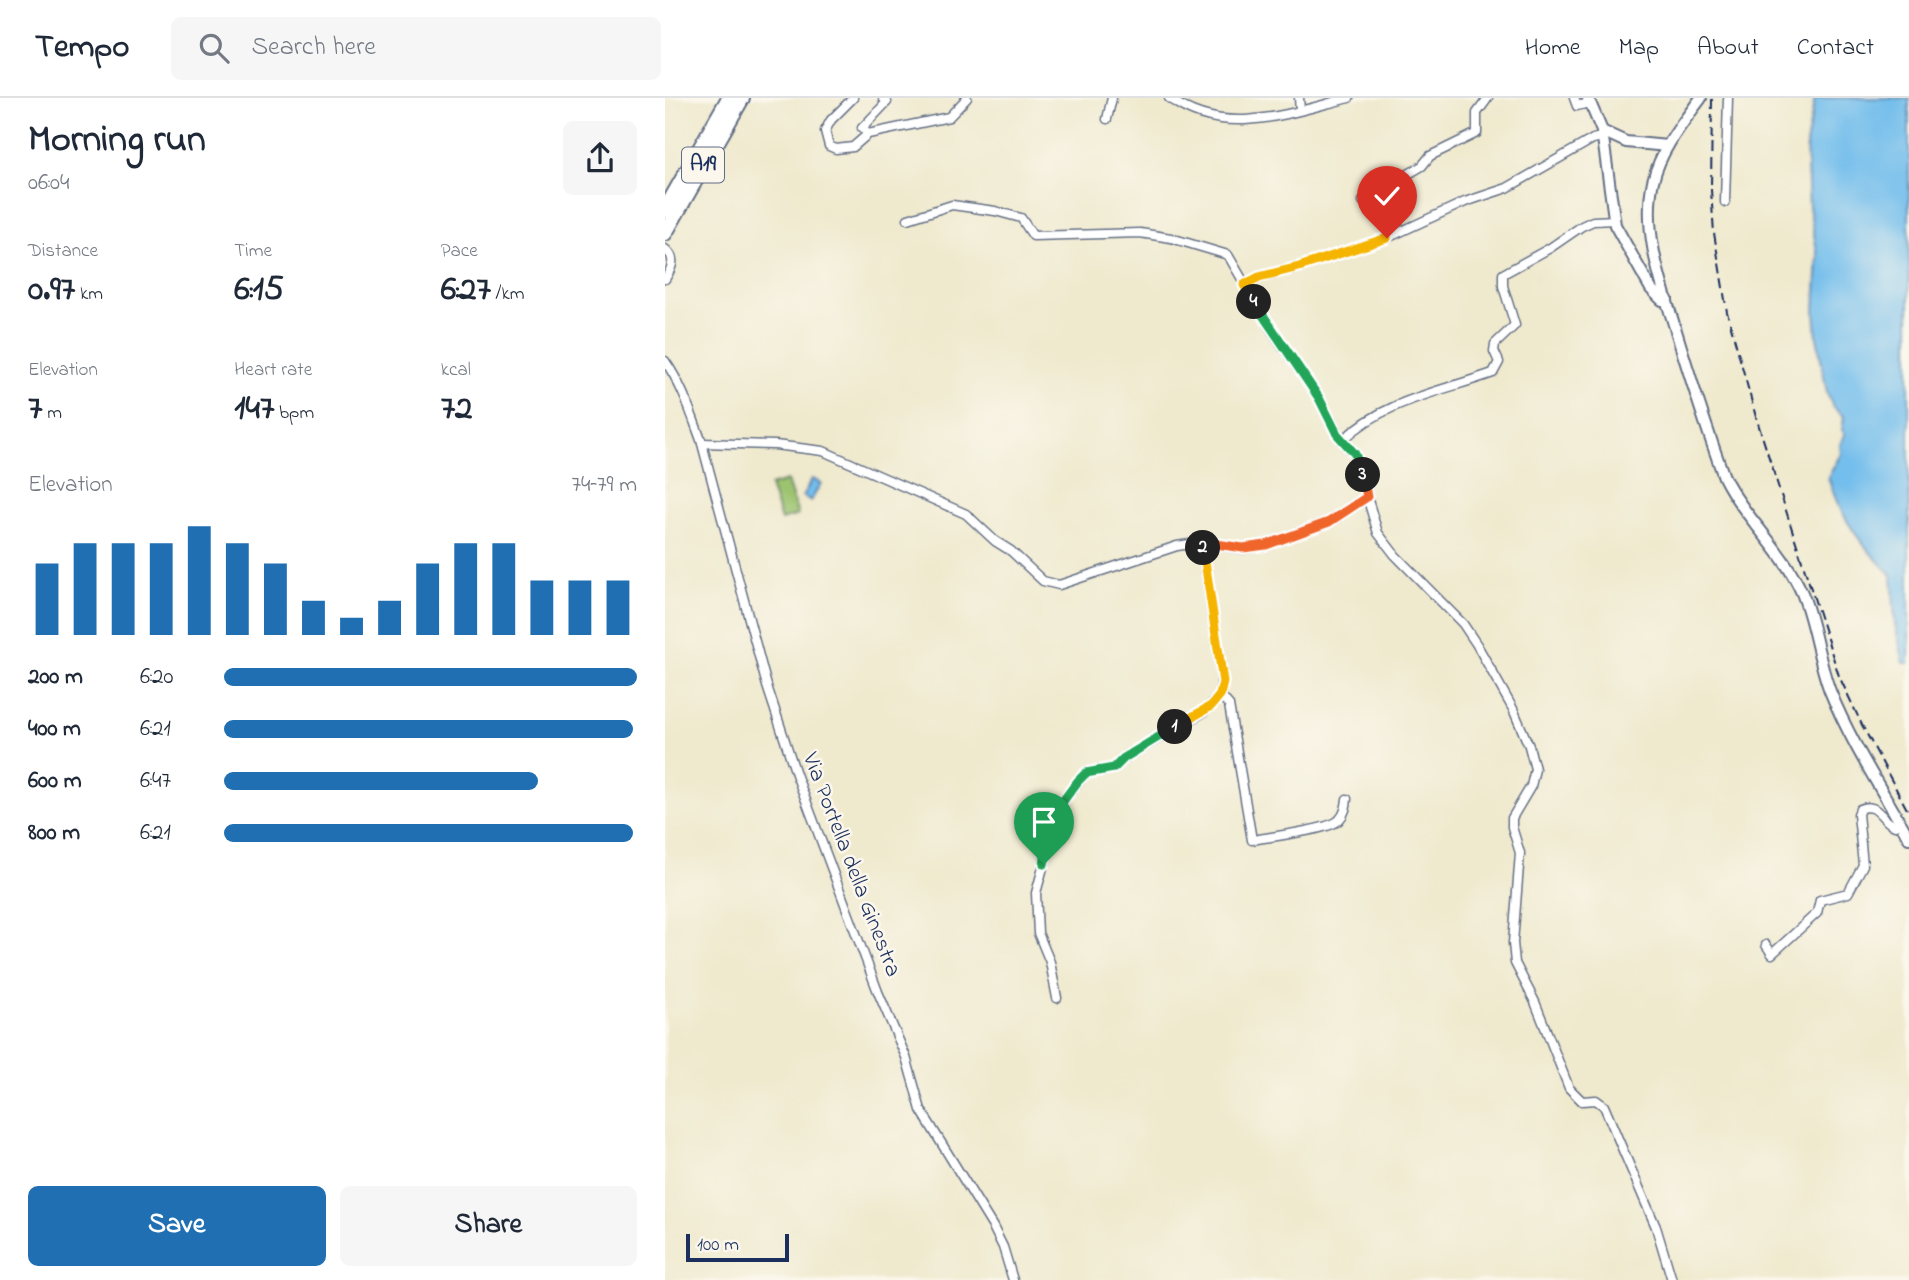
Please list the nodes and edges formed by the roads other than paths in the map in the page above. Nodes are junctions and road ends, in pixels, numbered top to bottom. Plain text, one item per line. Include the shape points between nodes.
1 (729, 98) edge
2 (742, 98) edge
3 (853, 98) edge
4 (883, 98) edge
5 (967, 98) edge
6 (1112, 98) edge
7 (1169, 98) edge
8 (1299, 98) edge
9 (1349, 98) edge
10 (1488, 98) edge
11 (1574, 98) edge
12 (1701, 98) edge
13 (1728, 98) edge
14 (1589, 101) edge
15 (1300, 110) junction
16 (1107, 119) dead end
17 (868, 134) junction
18 (1602, 134) junction
19 (1667, 146) junction
20 (1363, 201) dead end
21 (1725, 202) dead end
22 (665, 210) edge
23 (908, 219) dead end
24 (1615, 220) junction
25 (665, 233) edge
26 (665, 249) edge
27 (665, 279) edge
28 (1244, 285) junction
29 (1667, 299) junction
30 (665, 361) edge
31 (1343, 440) junction
32 (702, 443) junction
33 (1367, 497) junction
34 (1203, 542) junction
35 (1220, 695) junction
36 (1347, 799) dead end
37 (1900, 823) junction
38 (1909, 838) edge
39 (1766, 946) dead end
40 (1058, 998) dead end
41 (1013, 1280) edge
42 (1672, 1280) edge

1 - 22 highway, A19
2 - 25 highway, A19
3 - 17 street via 831,120 826,140 836,149 853,147
4 - 17 street via 887,102 862,128
5 - 17 street via 949,117
6 - 16 street
7 - 15 street via 1195,114 1241,122
8 - 15 street
9 - 15 street
10 - 20 street via 1477,113 1477,133 1430,156 1388,191
11 - 14 street via 1577,106
12 - 19 main road
13 - 21 street
14 - 18 main road
18 - 19 main road via 1626,142
18 - 24 main road
18 - 28 street via 1507,188 1387,238
19 - 29 main road via 1653,183 1651,228
23 - 28 street via 952,205 1021,218 1033,236 1114,233 1171,238 1222,251
24 - 29 main road via 1651,289
24 - 31 street via 1582,226 1503,274 1515,325 1495,344 1499,362 1493,373 1409,399 1355,428
26 - 27 street via 673,262
28 - 31 street
29 - 37 main road via 1732,492 1802,593 1838,711
30 - 32 street, Via Portella della Ginestra
31 - 33 street via 1355,454
32 - 34 street via 823,451 966,514 1051,584
32 - 41 street, Via Portella della Ginestra via 767,686 796,774 906,1057 921,1110 993,1227
33 - 34 street via 1329,522 1266,545 1243,548
33 - 42 street via 1385,544 1477,645 1529,746 1535,769 1531,786 1512,818 1520,853 1515,963 1569,1088 1581,1101 1596,1100 1604,1106 1656,1227
34 - 35 street via 1222,677
35 - 36 street via 1229,705 1252,840 1338,822
35 - 40 street via 1203,712 1114,768 1086,773 1063,801 1049,830 1036,893 1038,933
37 - 38 main road
37 - 39 street via 1890,824 1872,807 1860,809 1863,865 1848,893 1820,900 1817,913 1772,954

